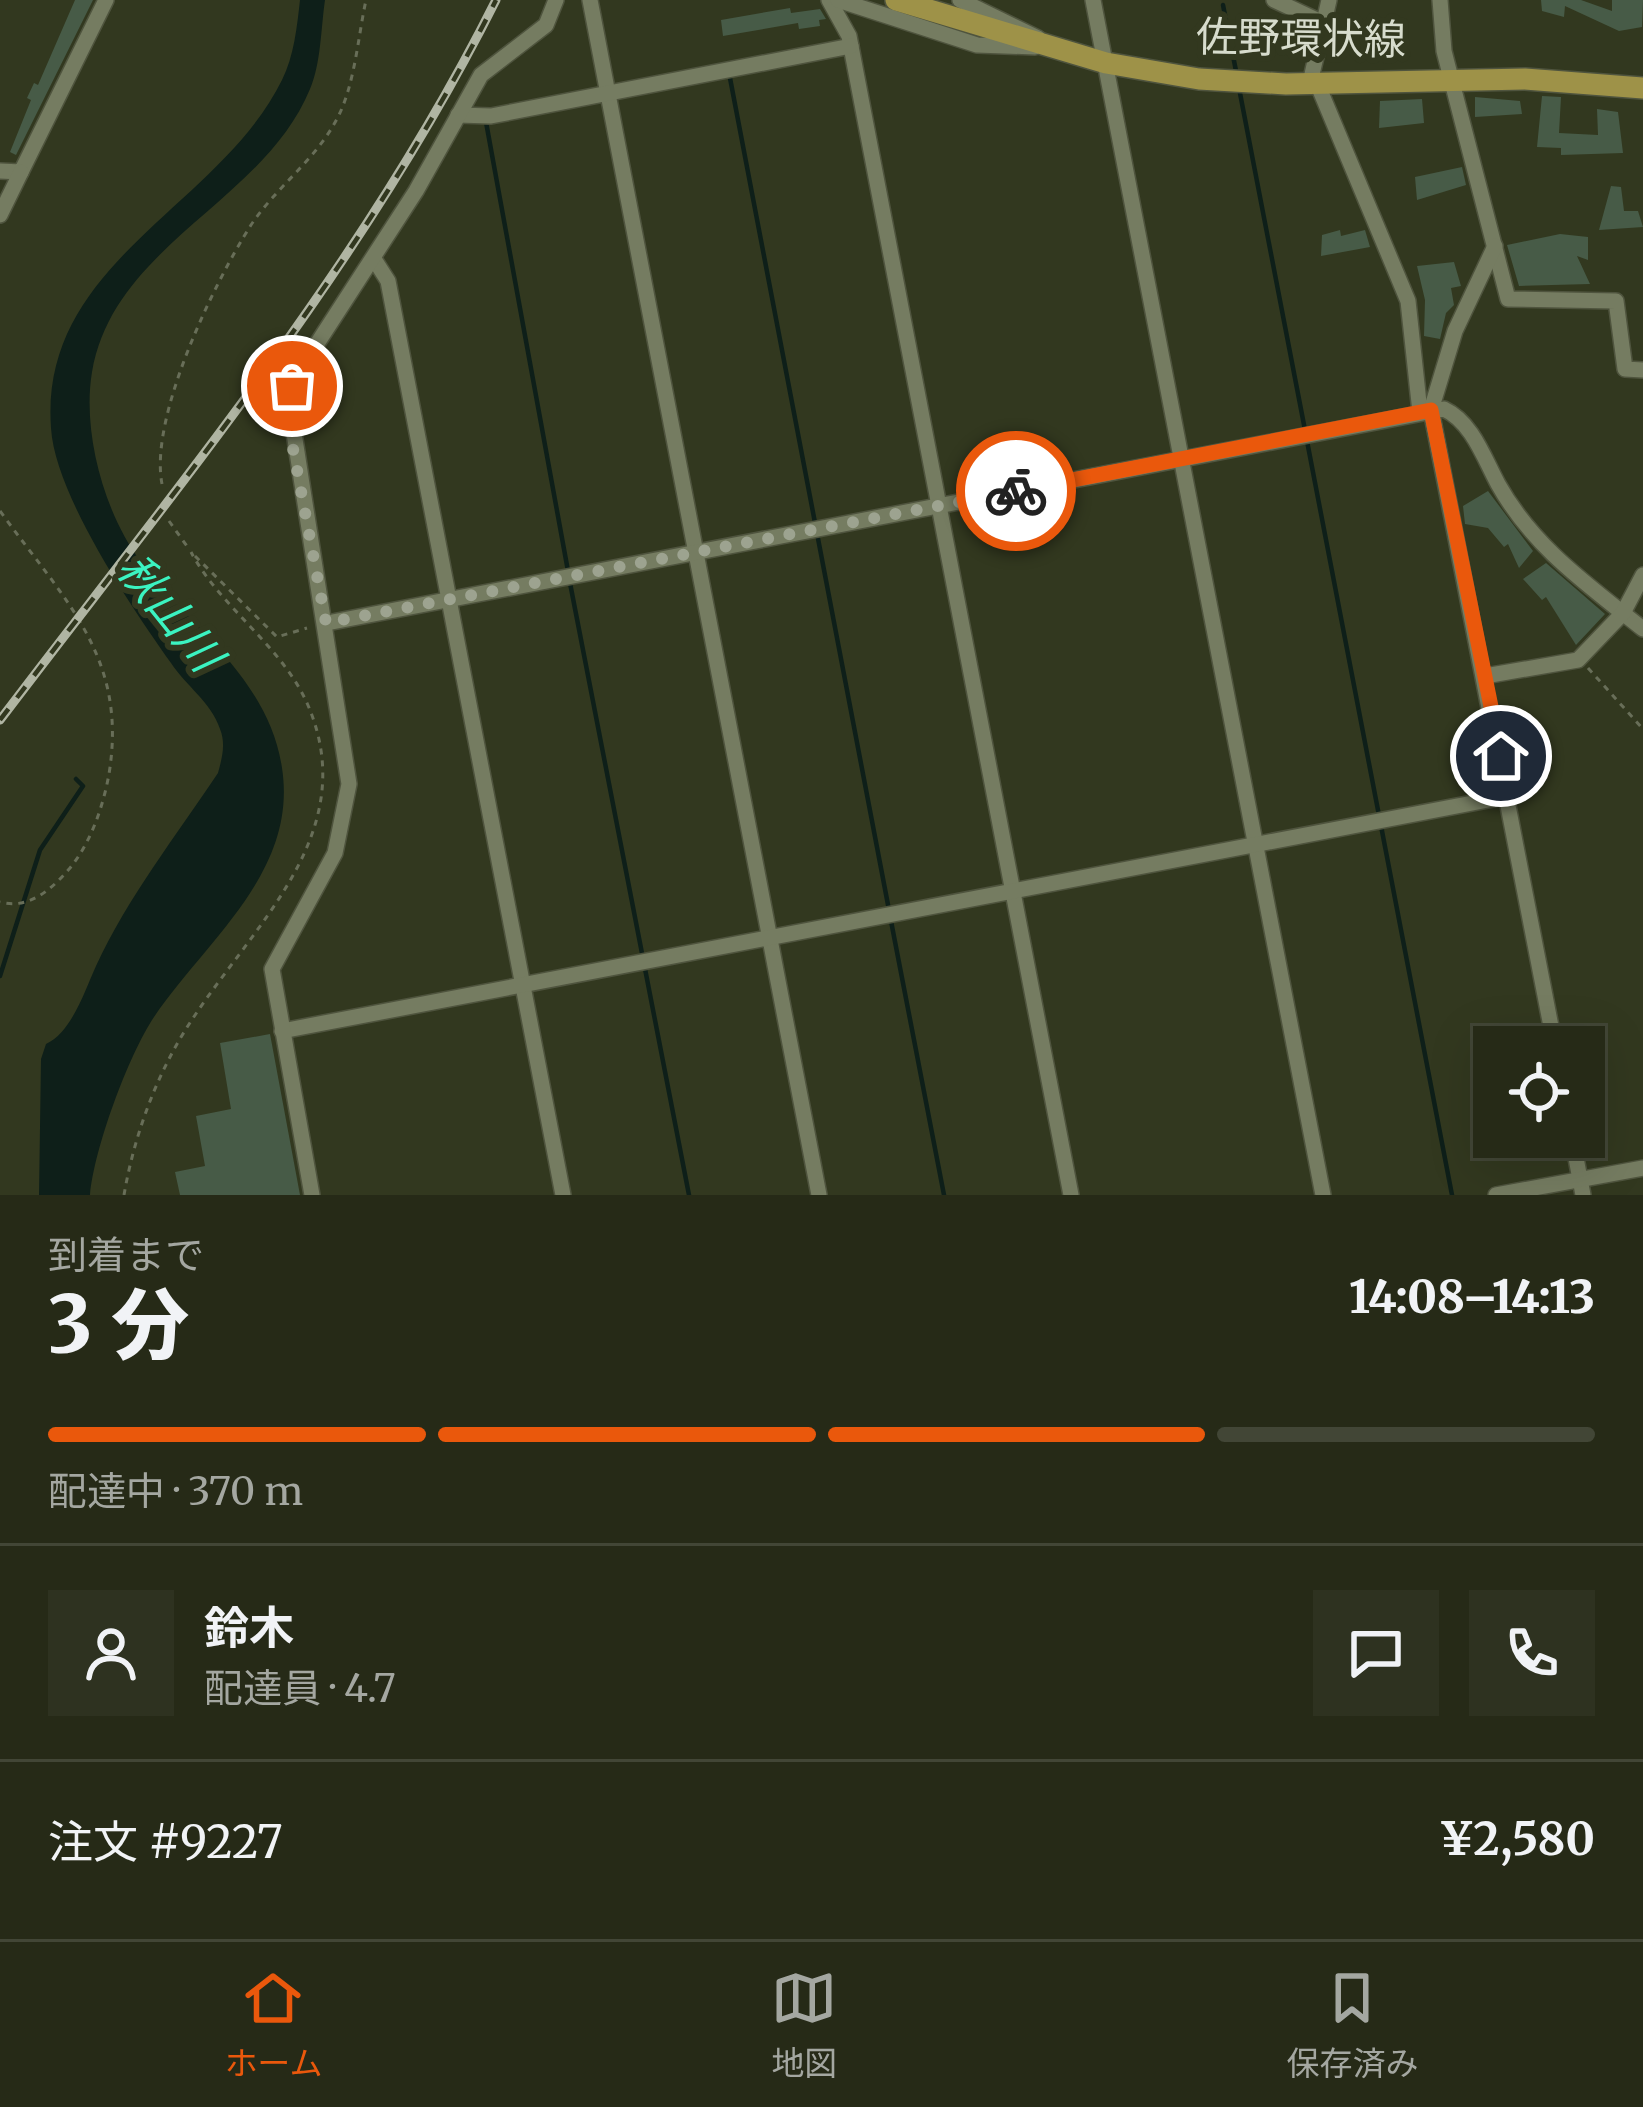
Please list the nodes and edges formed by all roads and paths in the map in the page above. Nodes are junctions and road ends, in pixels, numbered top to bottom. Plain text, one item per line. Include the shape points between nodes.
1 (106, 0) edge
2 (366, 0) edge
3 (556, 0) edge
4 (590, 0) edge
5 (829, 0) edge
6 (838, 0) edge
7 (896, 0) edge
8 (960, 0) edge
9 (1093, 0) edge
10 (1274, 0) edge
11 (1329, 0) edge
12 (1440, 0) edge
13 (1321, 22) junction
14 (851, 46) junction
15 (1050, 47) junction
16 (1106, 63) junction
17 (1453, 79) junction
18 (1314, 83) junction
19 (1643, 88) edge
20 (610, 92) junction
21 (458, 116) junction
22 (0, 171) edge
23 (21, 172) junction
24 (0, 215) edge
25 (1495, 246) junction
26 (374, 259) junction
27 (1643, 370) edge
28 (1425, 411) junction
29 (1182, 459) junction
30 (162, 484) dead end
31 (938, 507) junction
32 (0, 511) edge
33 (169, 521) dead end
34 (190, 551) junction
35 (693, 552) junction
36 (1643, 575) edge
37 (445, 599) junction
38 (1623, 613) junction
39 (326, 623) junction
40 (1643, 629) edge
41 (1578, 660) junction
42 (1484, 676) junction
43 (1643, 729) edge
44 (1509, 796) junction
45 (1256, 845) junction
46 (1012, 892) junction
47 (0, 902) edge
48 (771, 940) junction
49 (521, 985) junction
50 (1551, 1026) edge
51 (282, 1030) junction
52 (1643, 1168) edge
53 (1581, 1187) edge
54 (124, 1195) edge
55 (313, 1195) edge
56 (562, 1195) edge
57 (819, 1195) edge
58 (1070, 1195) edge
59 (1323, 1195) edge
60 (1496, 1195) edge

1 - 23 street
2 - 30 path via 337,119 250,227 207,314 158,444
3 - 21 street via 546,26 495,61
4 - 20 street
5 - 14 street
6 - 15 street via 977,44
7 - 15 main road, 佐野環状線
8 - 15 street
9 - 16 street
10 - 13 street
11 - 13 street
12 - 17 street
13 - 18 street
14 - 20 street
14 - 31 street
15 - 16 main road, 佐野環状線
16 - 18 main road, 佐野環状線 via 1198,80
16 - 29 street
17 - 18 main road, 佐野環状線
17 - 19 main road, 佐野環状線
17 - 25 street
18 - 28 street via 1408,301
20 - 21 street
20 - 35 street
21 - 26 street
22 - 23 street
23 - 24 street
25 - 27 street via 1508,299 1616,301 1625,368
25 - 28 street
26 - 37 street via 388,281
26 - 39 street via 300,370 289,400
28 - 29 street
28 - 38 street via 1456,415 1531,532
28 - 42 street
29 - 31 street
29 - 45 street
31 - 35 street
31 - 46 street
32 - 47 path via 82,626 107,674 116,729 106,791 80,854 28,902
33 - 34 path
34 - 39 path via 277,637
34 - 54 path via 307,702 321,753 321,805 299,872 170,1055
35 - 37 street
35 - 48 street
36 - 38 street
37 - 39 street
37 - 49 street
38 - 40 street
38 - 41 street
39 - 51 street via 346,742 346,816 316,895 275,958
41 - 42 street
41 - 43 path
42 - 44 street
44 - 45 street
44 - 50 street
45 - 46 street
45 - 59 street
46 - 48 street
46 - 58 street
48 - 49 street
48 - 57 street
49 - 51 street
49 - 56 street
51 - 55 street
52 - 53 street
53 - 60 street

